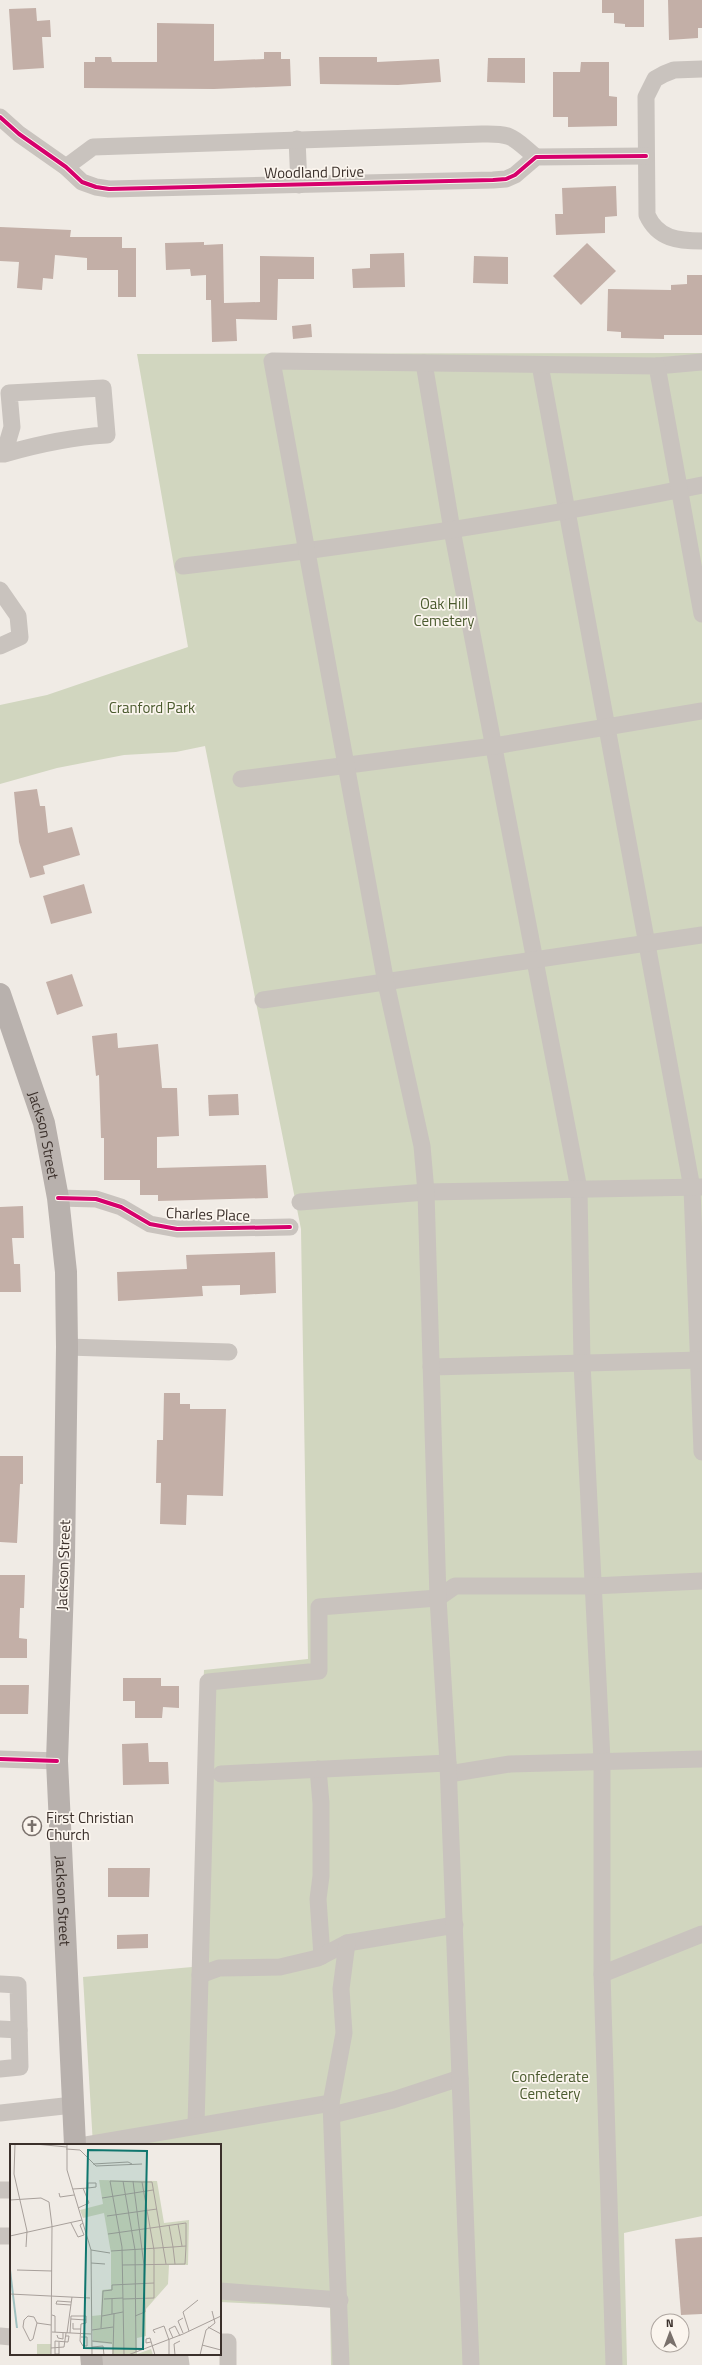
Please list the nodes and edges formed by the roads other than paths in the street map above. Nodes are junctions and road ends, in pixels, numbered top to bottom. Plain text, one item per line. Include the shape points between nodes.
1 (702, 69) edge
2 (0, 118) edge
3 (297, 139) junction
4 (646, 156) junction
5 (536, 158) junction
6 (66, 167) junction
7 (299, 184) junction
8 (702, 241) edge
9 (702, 362) edge
10 (424, 363) junction
11 (540, 365) junction
12 (657, 366) junction
13 (2, 454) edge
14 (702, 485) edge
15 (678, 490) junction
16 (568, 510) junction
17 (452, 530) junction
18 (307, 552) junction
19 (183, 566) dead end
20 (0, 590) edge
21 (702, 614) edge
22 (0, 646) edge
23 (702, 711) edge
24 (607, 727) junction
25 (494, 746) junction
26 (347, 764) junction
27 (241, 780) dead end
28 (702, 935) edge
29 (648, 945) junction
30 (535, 961) junction
31 (386, 983) junction
32 (0, 994) edge
33 (263, 1000) dead end
34 (697, 1188) edge
35 (579, 1189) junction
36 (426, 1192) junction
37 (58, 1198) junction
38 (300, 1202) dead end
39 (290, 1227) dead end
40 (68, 1347) junction
41 (229, 1352) dead end
42 (700, 1360) edge
43 (582, 1363) junction
44 (431, 1367) junction
45 (702, 1452) edge
46 (702, 1580) edge
47 (592, 1586) junction
48 (438, 1598) junction
49 (0, 1759) edge
50 (702, 1759) edge
51 (602, 1760) junction
52 (57, 1761) junction
53 (449, 1768) junction
54 (318, 1769) junction
55 (221, 1774) dead end
56 (455, 1925) junction
57 (702, 1934) edge
58 (347, 1943) junction
59 (322, 1956) junction
60 (200, 1974) junction
61 (602, 1974) junction
62 (0, 1984) edge
63 (0, 2029) edge
64 (19, 2030) junction
65 (0, 2069) edge
66 (460, 2078) junction
67 (73, 2105) junction
68 (332, 2109) junction
69 (0, 2113) edge
70 (196, 2125) junction
71 (75, 2144) edge
72 (92, 2144) edge
73 (0, 2181) edge
74 (0, 2190) edge
75 (221, 2291) edge
76 (340, 2300) junction
77 (0, 2336) edge
78 (10, 2337) edge
79 (221, 2342) edge
80 (180, 2359) edge
81 (91, 2361) edge
82 (228, 2365) edge
83 (341, 2365) edge
84 (471, 2365) edge
85 (614, 2365) edge

1 - 4 street via 674,70 655,79 646,97
2 - 6 street, Woodland Drive
3 - 5 street via 508,135 517,139
3 - 6 street via 93,147
3 - 7 street
4 - 5 street
4 - 8 street via 647,215 651,224 673,239
5 - 7 street, Woodland Drive via 506,179
6 - 7 street, Woodland Drive via 82,182 96,188 109,189
9 - 12 street
10 - 11 street
10 - 17 street
10 - 18 street via 272,361
11 - 12 street
11 - 16 street
12 - 15 street
13 - 13 street via 44,442 107,435 103,388 9,393 12,427
14 - 15 street
15 - 16 street
15 - 21 street
16 - 17 street
16 - 24 street
17 - 18 street
17 - 25 street
18 - 19 street
18 - 26 street
20 - 22 street via 18,616 20,637
23 - 24 street
24 - 25 street
24 - 29 street
25 - 26 street
25 - 30 street
26 - 27 street
26 - 31 street
28 - 29 street
29 - 30 street
29 - 34 street
30 - 31 street
30 - 35 street
31 - 33 street
31 - 36 street via 422,1146
32 - 37 main road, Jackson Street via 44,1123
34 - 35 street
34 - 42 street
35 - 36 street
35 - 43 street
36 - 38 street
36 - 44 street
37 - 39 street, Charles Place via 96,1200 121,1207 150,1224 177,1229
37 - 40 main road, Jackson Street via 66,1272
40 - 41 street
40 - 52 main road, Jackson Street
42 - 43 street
42 - 45 street
43 - 44 street
43 - 47 street
44 - 48 street
46 - 47 street
47 - 48 street via 455,1586
47 - 51 street
48 - 53 street
48 - 60 street via 319,1607 319,1671 208,1682
49 - 52 street
50 - 51 street
51 - 53 street
51 - 61 street
52 - 67 main road, Jackson Street
53 - 54 street
53 - 56 street
54 - 55 street
54 - 59 street via 321,1803 321,1876 318,1899
56 - 58 street
56 - 66 street
57 - 61 street
58 - 59 street
58 - 68 street via 341,1989 344,2033
59 - 60 street via 280,1967 219,1968
60 - 70 street
61 - 85 street
62 - 64 street via 18,1985
63 - 64 street
64 - 65 street via 20,2067
66 - 68 street via 393,2100
66 - 84 street
67 - 69 street
67 - 71 main road, Jackson Street
68 - 70 street
68 - 76 street
70 - 72 street
73 - 74 street
75 - 76 street
76 - 83 street
77 - 78 street
79 - 82 street via 228,2342
80 - 81 street

